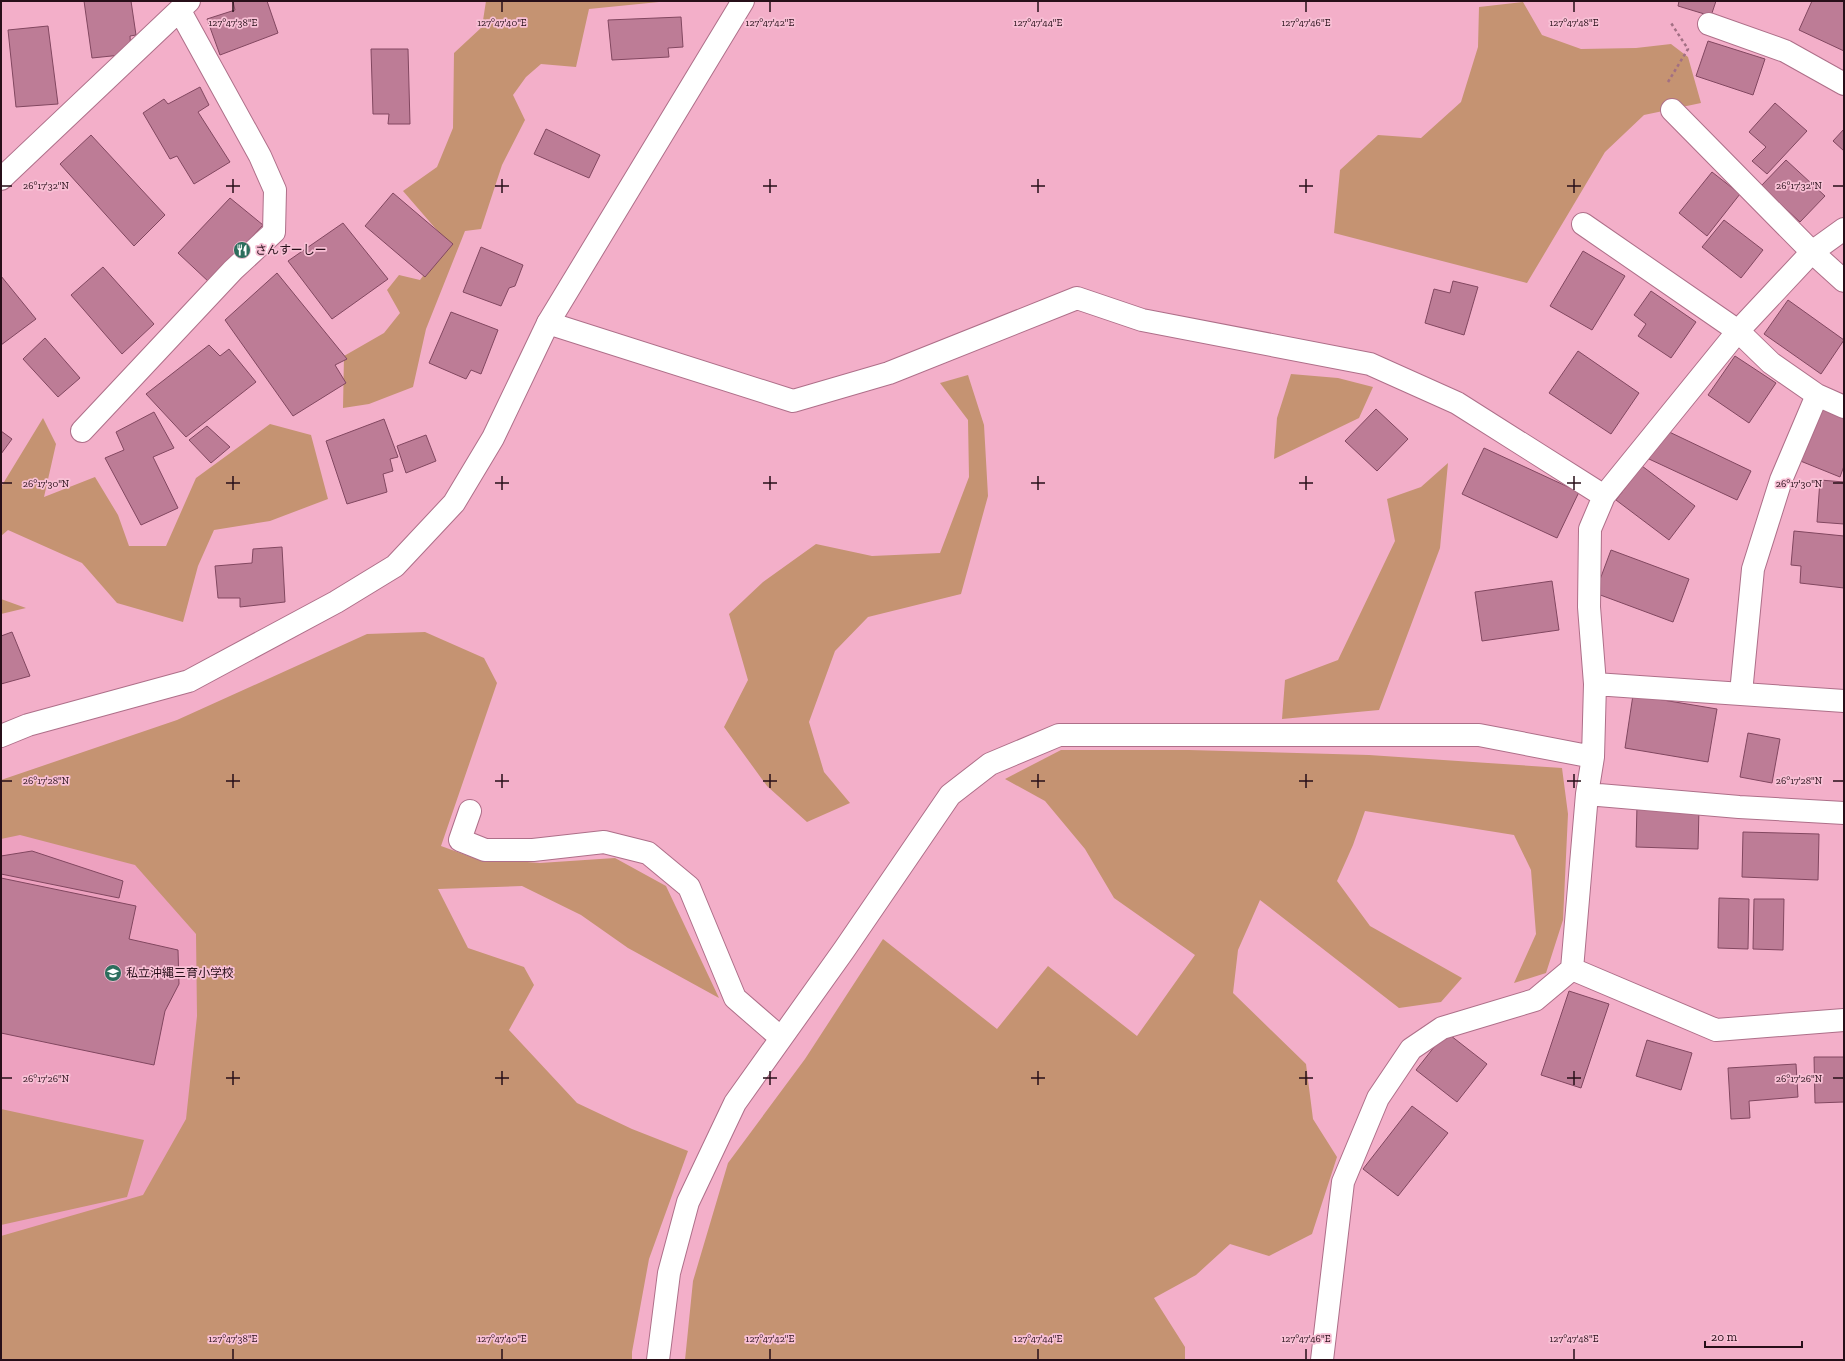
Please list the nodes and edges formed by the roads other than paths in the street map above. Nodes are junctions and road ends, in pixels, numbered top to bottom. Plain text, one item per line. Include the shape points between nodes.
1 (743, 1) edge
2 (184, 6) edge
3 (1709, 24) dead end
4 (1844, 84) edge
5 (1672, 110) road end
6 (1, 179) edge
7 (1583, 224) dead end
8 (1844, 229) edge
9 (1812, 252) junction
10 (1844, 281) edge
11 (548, 324) junction
12 (1738, 331) junction
13 (1817, 395) junction
14 (1844, 407) edge
15 (82, 431) dead end
16 (1604, 496) junction
17 (1595, 684) junction
18 (1741, 693) junction
19 (1844, 701) edge
20 (1, 736) edge
21 (1593, 757) junction
22 (1587, 794) junction
23 (470, 811) dead end
24 (1844, 813) edge
25 (1572, 969) junction
26 (1844, 1020) edge
27 (781, 1038) junction
28 (658, 1360) edge
29 (1322, 1360) edge

1 - 11 street
2 - 6 street
2 - 15 street via 275,190 274,232 233,270
3 - 4 street via 1785,51
5 - 9 street
7 - 12 street
8 - 9 street
9 - 10 street
9 - 12 street
11 - 16 street via 793,401 890,373 1077,298 1142,320 1370,364 1457,403
11 - 20 street via 493,438 454,503 395,566 336,602 190,681 28,725
12 - 13 street via 1771,362
12 - 16 street
13 - 14 street
13 - 18 street via 1781,480 1753,569
16 - 17 street via 1590,529 1589,607
17 - 18 street
17 - 21 street
18 - 19 street
21 - 22 street
21 - 27 street via 1479,735 1059,735 990,764 950,795
22 - 24 street
22 - 25 street
23 - 27 street via 460,840 485,850 533,850 604,842 648,853 689,887 736,998
25 - 26 street via 1716,1030
25 - 29 street via 1535,1000 1442,1028 1411,1049 1378,1098 1343,1182
27 - 28 street via 734,1103 688,1202 669,1273

